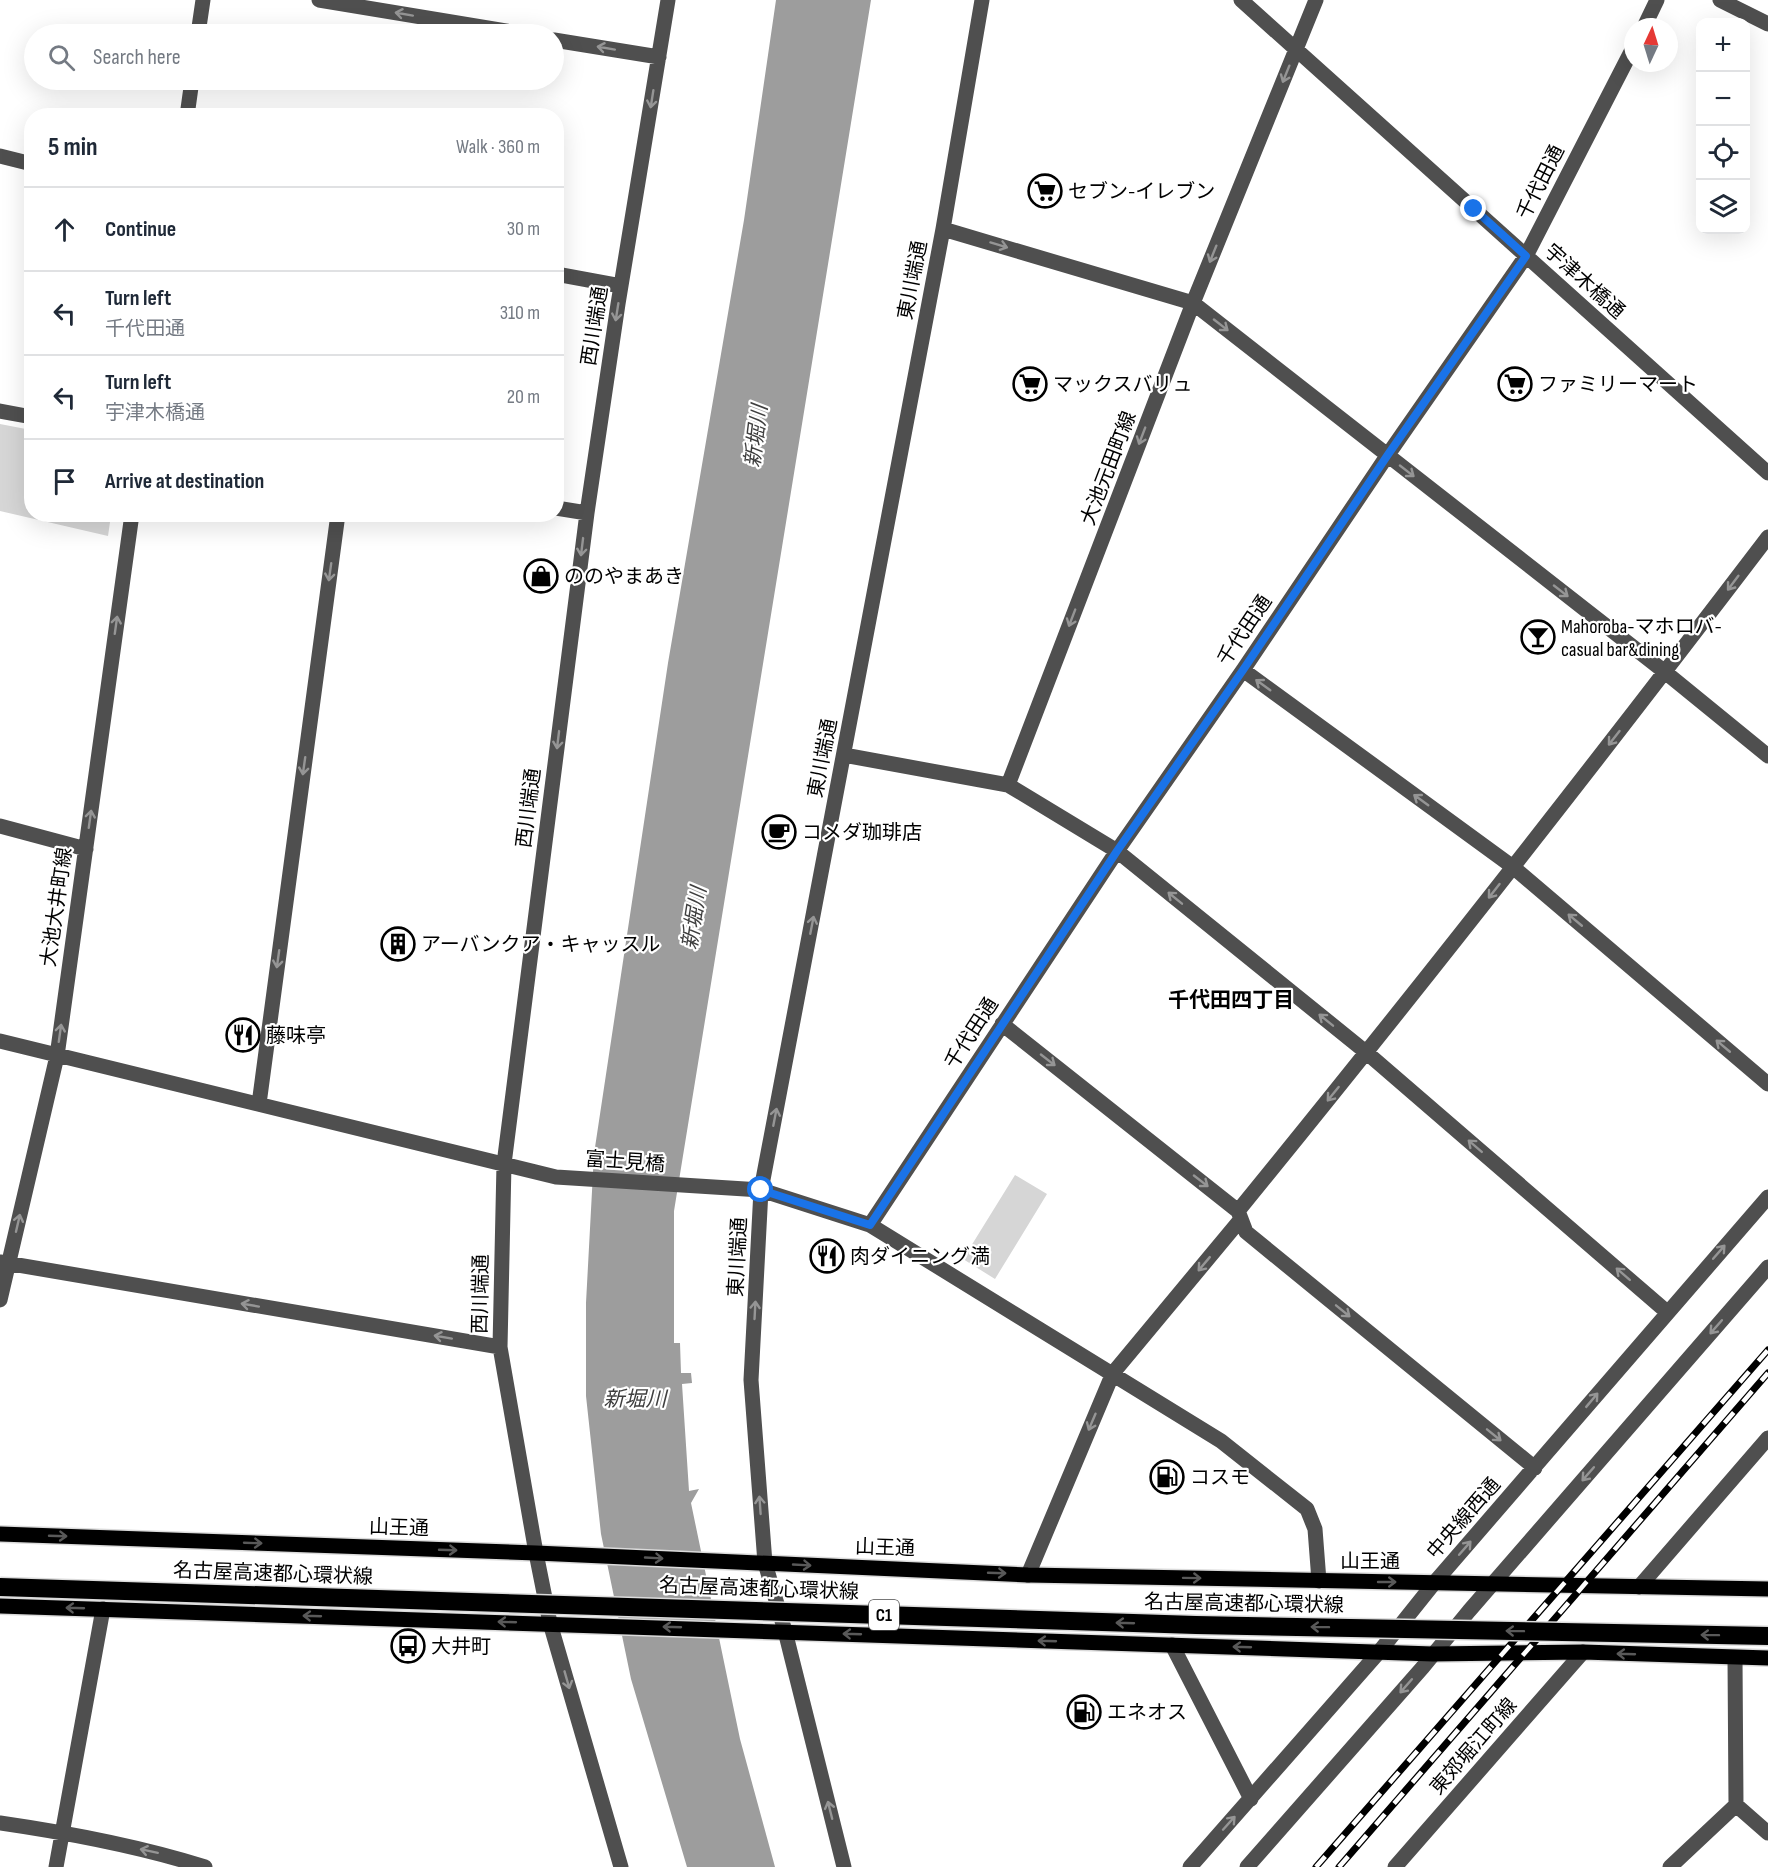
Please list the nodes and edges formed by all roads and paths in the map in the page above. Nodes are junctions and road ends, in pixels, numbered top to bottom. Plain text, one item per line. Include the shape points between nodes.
1 (203, 0) edge
2 (319, 0) edge
3 (668, 0) edge
4 (982, 0) edge
5 (1241, 0) edge
6 (1316, 0) edge
7 (1658, 0) edge
8 (1720, 0) edge
9 (1649, 18) edge
10 (199, 24) edge
11 (464, 24) edge
12 (1768, 24) edge
13 (564, 42) edge
14 (1296, 50) junction
15 (659, 57) junction
16 (1624, 65) edge
17 (191, 90) edge
18 (188, 108) edge
19 (0, 156) edge
20 (24, 162) edge
21 (943, 229) junction
22 (1526, 256) junction
23 (564, 275) edge
24 (621, 286) junction
25 (1193, 303) junction
26 (0, 411) edge
27 (24, 416) edge
28 (1387, 456) junction
29 (1768, 473) edge
30 (564, 509) edge
31 (587, 513) junction
32 (131, 522) edge
33 (337, 522) edge
34 (1768, 537) edge
35 (1243, 670) junction
36 (1665, 672) junction
37 (844, 755) junction
38 (1768, 756) edge
39 (1008, 785) junction
40 (0, 826) edge
41 (86, 849) junction
42 (1117, 851) junction
43 (1513, 867) junction
44 (1002, 1024) junction
45 (0, 1041) edge
46 (1367, 1053) junction
47 (57, 1056) junction
48 (1768, 1084) edge
49 (259, 1104) junction
50 (504, 1164) junction
51 (761, 1190) junction
52 (1768, 1197) edge
53 (1239, 1215) junction
54 (870, 1225) junction
55 (4, 1263) edge
56 (1768, 1267) edge
57 (0, 1300) edge
58 (1667, 1312) junction
59 (500, 1347) junction
60 (1113, 1373) junction
61 (1768, 1438) edge
62 (1535, 1468) junction
63 (0, 1534) edge
64 (536, 1553) junction
65 (765, 1563) junction
66 (1028, 1575) junction
67 (1319, 1581) junction
68 (1435, 1582) junction
69 (1493, 1583) junction
70 (0, 1587) edge
71 (1639, 1587) junction
72 (1768, 1589) edge
73 (0, 1606) edge
74 (103, 1609) junction
75 (550, 1623) junction
76 (785, 1631) junction
77 (1768, 1636) edge
78 (1172, 1645) junction
79 (1379, 1652) junction
80 (1583, 1652) junction
81 (1433, 1654) junction
82 (1735, 1658) junction
83 (1768, 1658) edge
84 (1251, 1799) junction
85 (1736, 1805) junction
86 (0, 1823) edge
87 (62, 1832) junction
88 (1768, 1833) edge
89 (56, 1867) edge
90 (206, 1867) edge
91 (621, 1867) edge
92 (844, 1867) edge
93 (1190, 1867) edge
94 (1247, 1867) edge
95 (1395, 1867) edge
96 (1670, 1867) edge

1 - 10 street
11 -> 2 street
3 - 15 street, 西川端通
4 - 21 street, 東川端通
5 - 14 street, 宇津木橋通
6 - 14 street, 大池元田町線
7 - 9 street
8 - 12 street
15 -> 13 street
14 - 22 street, 宇津木橋通
14 -> 25 street, 大池元田町線
15 -> 24 street, 西川端通
16 - 22 street, 千代田通
17 - 18 street
19 - 20 street
21 -> 25 street
21 - 37 street, 東川端通
22 - 28 street, 千代田通
22 - 29 street, 宇津木橋通
23 - 24 street
24 -> 31 street, 西川端通
25 -> 28 street
25 -> 39 street, 大池元田町線
26 - 27 street
28 - 35 street, 千代田通
28 -> 36 street
30 - 31 street
31 -> 50 street, 西川端通
41 -> 32 street, 大池大井町線
33 -> 49 street
34 -> 36 street
35 - 42 street, 千代田通
43 -> 35 street
36 - 38 street
36 -> 43 street
37 - 39 street
51 -> 37 street, 東川端通
39 - 42 street
40 - 41 street
47 -> 41 street, 大池大井町線
42 - 44 street, 千代田通
46 -> 42 street
43 -> 46 street
48 -> 43 street
44 -> 53 street
44 - 54 street, 千代田通
45 - 47 street, 富士見橋
46 -> 53 street
58 -> 46 street
47 - 49 street, 富士見橋
55 -> 47 street, 大池大井町線
49 - 50 street, 富士見橋
50 - 51 street, 富士見橋 via 556,1178
50 - 59 street, 西川端通
51 - 54 street, 富士見橋
65 -> 51 street, 東川端通 via 751,1380
58 -> 52 street, 中央線西通
53 -> 60 street
53 -> 62 street via 1246,1232
54 - 60 street, 富士見橋
55 - 57 street, 大池大井町線
59 -> 55 street
56 -> 69 street
62 -> 58 street, 中央線西通
59 - 64 street, 西川端通
60 -> 66 street
60 - 67 street, 富士見橋 via 1221,1441 1307,1509 1315,1529
61 - 71 street
68 -> 62 street, 中央線西通
63 -> 64 main road, 山王通
64 -> 65 main road, 山王通
64 - 75 street, 西川端通
65 -> 66 main road, 山王通
65 - 76 street, 東川端通
66 -> 67 main road, 山王通
67 -> 68 main road, 山王通
68 - 69 main road, 山王通
68 - 79 street, 中央線西通
69 - 71 main road, 山王通
69 - 81 street
77 -> 70 highway, 名古屋高速都心環状線 / C1, bridge via 1196,1625
71 - 72 main road, 山王通
74 -> 73 main road
75 -> 74 main road
74 - 87 street
76 -> 75 main road
75 -> 91 street, 西川端通
78 -> 76 main road
92 -> 76 street, 東川端通
79 -> 78 main road
78 - 84 street
79 - 81 main road
79 - 84 street, 中央線西通
80 - 81 main road
82 -> 80 main road
80 - 95 street, 東郊堀江町線
81 -> 94 street
82 - 83 main road
82 - 85 street
93 -> 84 street, 中央線西通
85 - 88 street
85 - 96 street
86 - 87 street
87 - 89 street
90 -> 87 street via 166,1854

